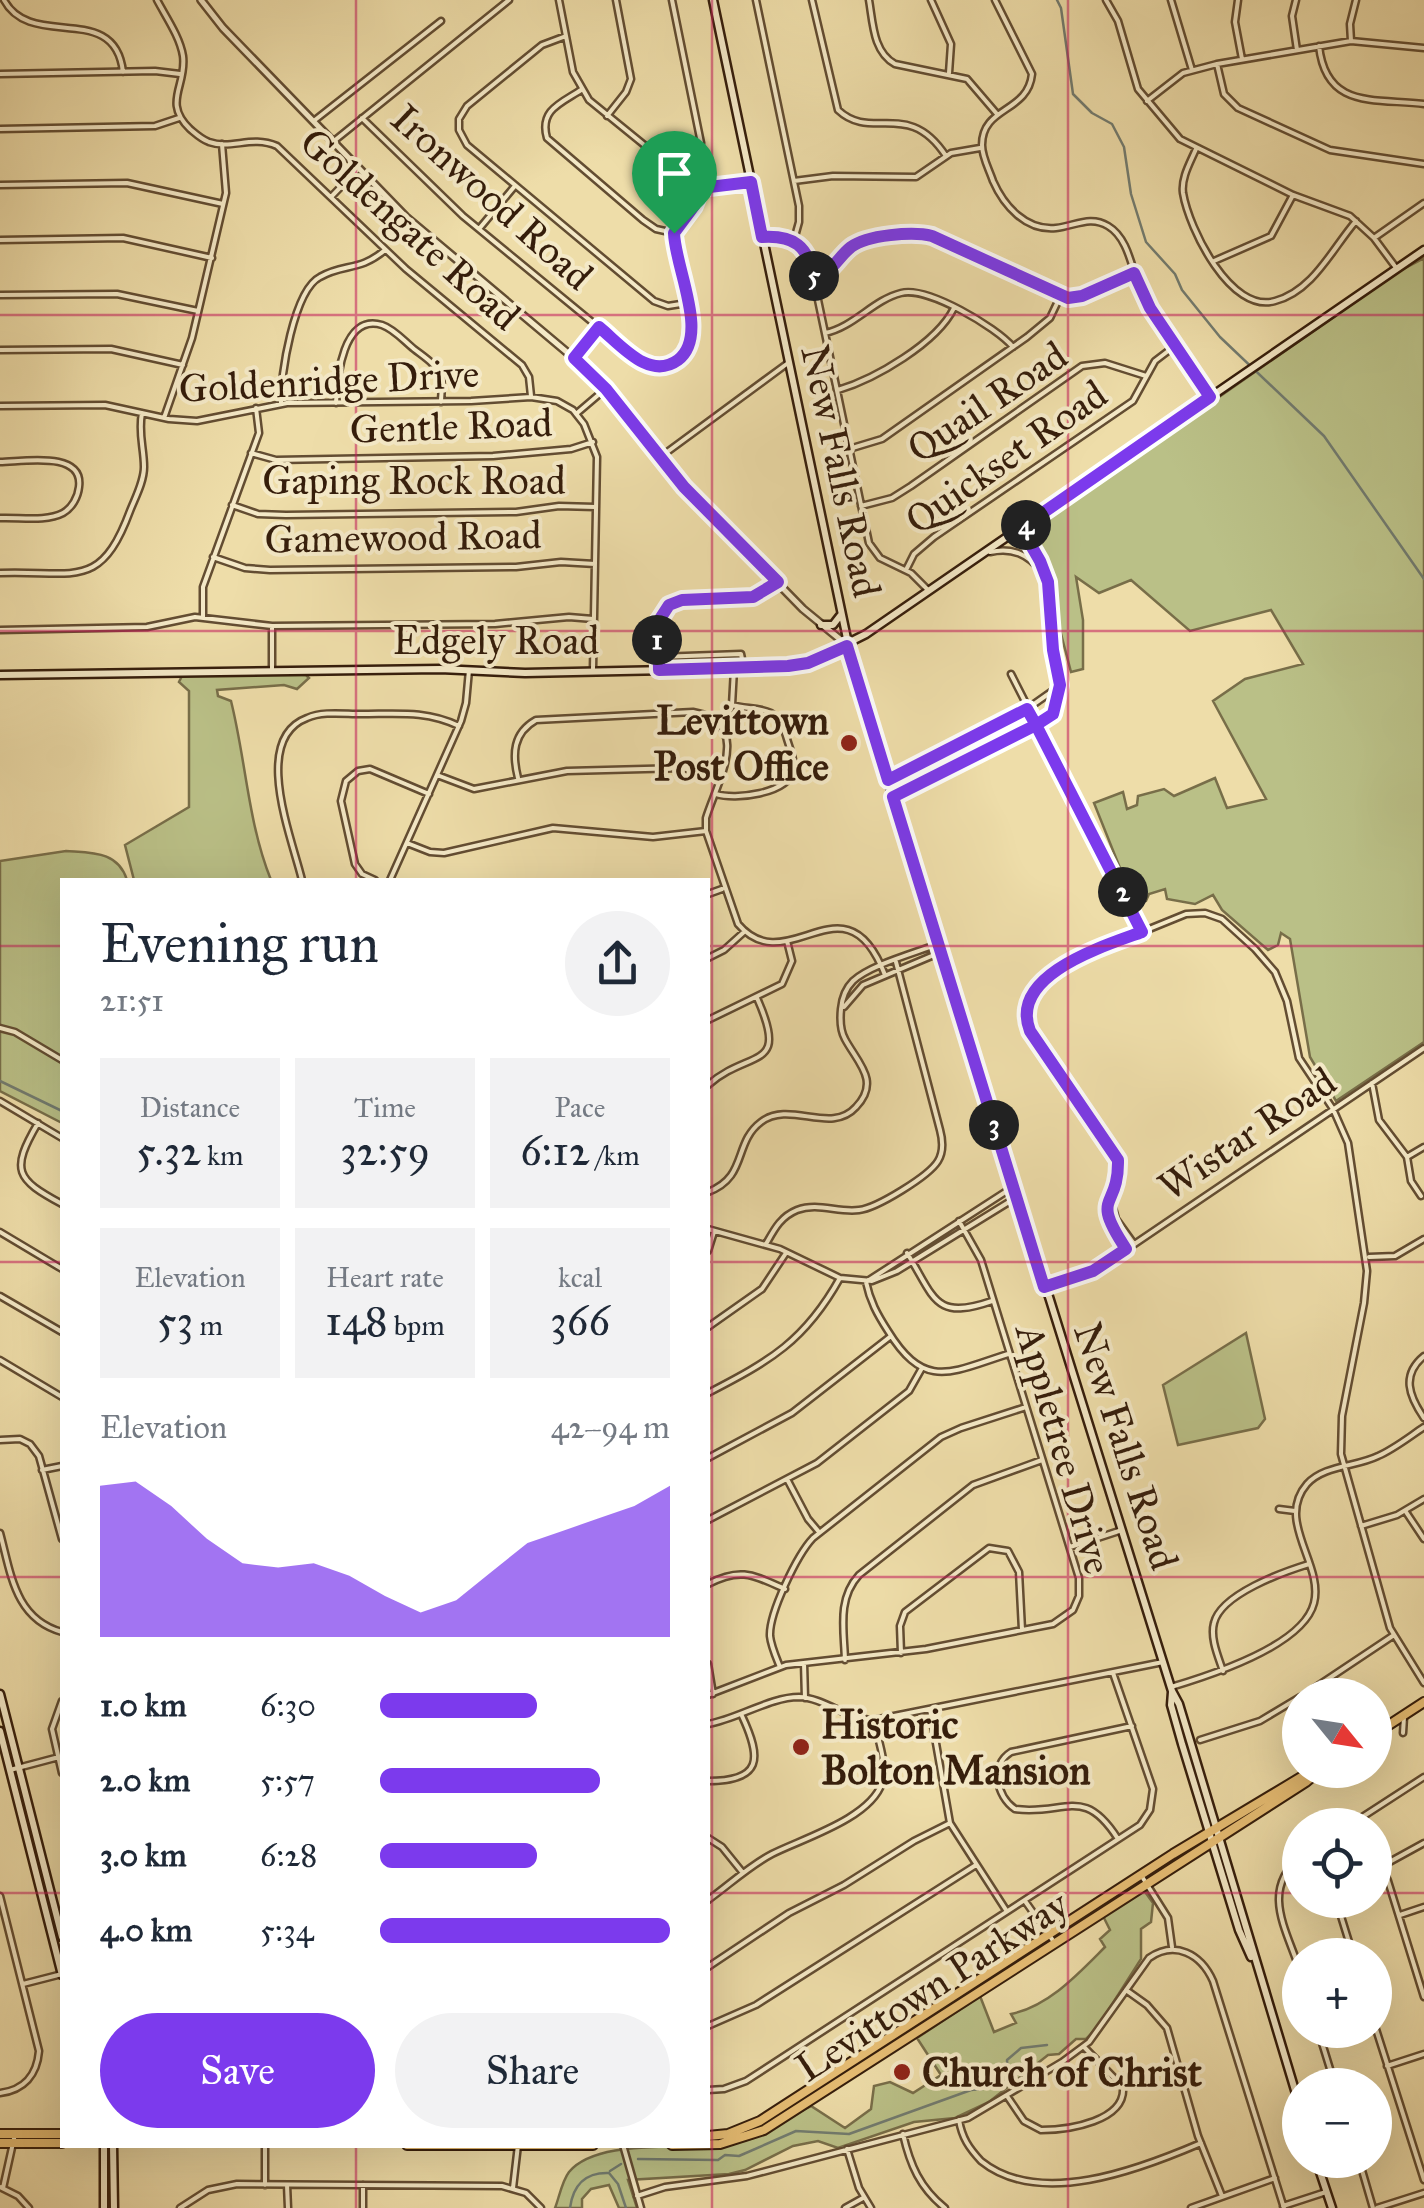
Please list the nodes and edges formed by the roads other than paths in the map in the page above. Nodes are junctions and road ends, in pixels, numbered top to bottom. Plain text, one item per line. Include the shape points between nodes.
1 (4, 0) edge
2 (157, 0) edge
3 (201, 0) edge
4 (509, 0) edge
5 (559, 0) edge
6 (616, 0) edge
7 (672, 0) edge
8 (713, 0) edge
9 (756, 0) edge
10 (812, 0) edge
11 (869, 0) edge
12 (931, 0) edge
13 (996, 0) edge
14 (1106, 0) edge
15 (1171, 0) edge
16 (1238, 0) edge
17 (1296, 0) edge
18 (1356, 0) edge
19 (50, 18) dead end
20 (441, 21) dead end
21 (113, 36) dead end
22 (566, 36) junction
23 (1351, 41) junction
24 (1319, 46) junction
25 (1424, 48) edge
26 (1297, 50) junction
27 (1242, 60) junction
28 (1216, 64) junction
29 (1192, 70) junction
30 (123, 72) junction
31 (949, 73) junction
32 (0, 74) edge
33 (182, 74) junction
34 (581, 90) junction
35 (1147, 101) junction
36 (1424, 104) edge
37 (997, 114) junction
38 (607, 116) junction
39 (180, 118) junction
40 (362, 118) junction
41 (313, 122) junction
42 (0, 129) edge
43 (332, 142) junction
44 (222, 144) junction
45 (982, 148) junction
46 (1196, 149) junction
47 (946, 156) junction
48 (1424, 164) edge
49 (358, 169) junction
50 (681, 178) junction
51 (794, 181) junction
52 (751, 182) junction
53 (0, 185) edge
54 (514, 187) junction
55 (701, 188) junction
56 (1293, 195) junction
57 (331, 197) junction
58 (1424, 203) edge
59 (224, 204) junction
60 (1356, 221) junction
61 (479, 230) junction
62 (674, 233) junction
63 (762, 237) junction
64 (1374, 238) junction
65 (0, 240) edge
66 (794, 240) junction
67 (385, 250) junction
68 (1424, 250) edge
69 (212, 258) junction
70 (1214, 261) junction
71 (1396, 269) junction
72 (1134, 273) junction
73 (814, 277) junction
74 (0, 295) edge
75 (1060, 296) junction
76 (687, 304) junction
77 (954, 308) junction
78 (199, 312) junction
79 (599, 327) junction
80 (824, 333) junction
81 (1176, 345) junction
82 (1013, 346) junction
83 (0, 350) edge
84 (574, 358) junction
85 (789, 363) junction
86 (184, 365) junction
87 (1146, 376) junction
88 (606, 389) junction
89 (837, 391) junction
90 (531, 397) junction
91 (1210, 397) junction
92 (440, 402) junction
93 (336, 403) junction
94 (281, 404) junction
95 (0, 406) edge
96 (256, 408) junction
97 (142, 413) junction
98 (576, 414) junction
99 (164, 418) junction
100 (593, 442) junction
101 (848, 449) junction
102 (251, 453) junction
103 (659, 458) junction
104 (0, 462) edge
105 (232, 505) junction
106 (861, 506) junction
107 (596, 507) junction
108 (0, 518) edge
109 (1021, 528) junction
110 (985, 552) junction
111 (214, 557) junction
112 (595, 564) junction
113 (906, 570) junction
114 (0, 573) edge
115 (1046, 578) junction
116 (778, 582) junction
117 (928, 591) junction
118 (840, 615) junction
119 (203, 617) junction
120 (594, 619) junction
121 (821, 625) junction
122 (272, 626) junction
123 (0, 630) edge
124 (847, 646) junction
125 (658, 657) junction
126 (734, 669) junction
127 (744, 669) junction
128 (272, 670) junction
129 (469, 670) junction
130 (659, 670) junction
131 (593, 671) junction
132 (1010, 674) dead end
133 (0, 675) edge
134 (1060, 685) junction
135 (732, 705) junction
136 (1027, 709) junction
137 (718, 724) junction
138 (1036, 725) junction
139 (459, 726) junction
140 (437, 776) junction
141 (518, 778) junction
142 (720, 780) junction
143 (888, 780) junction
144 (428, 794) junction
145 (714, 794) junction
146 (893, 797) junction
147 (706, 830) junction
148 (407, 842) junction
149 (302, 878) edge
150 (372, 878) edge
151 (391, 878) edge
152 (724, 888) junction
153 (710, 893) edge
154 (744, 932) junction
155 (1142, 932) junction
156 (787, 941) junction
157 (940, 948) junction
158 (710, 957) edge
159 (896, 961) junction
160 (882, 967) junction
161 (898, 970) junction
162 (885, 975) junction
163 (756, 998) junction
164 (841, 1016) junction
165 (710, 1019) edge
166 (0, 1028) edge
167 (1424, 1048) edge
168 (60, 1059) edge
169 (710, 1083) edge
170 (1372, 1083) junction
171 (0, 1102) edge
172 (1334, 1109) junction
173 (38, 1123) junction
174 (60, 1137) edge
175 (1424, 1147) edge
176 (1407, 1157) junction
177 (1014, 1187) junction
178 (710, 1191) edge
179 (1421, 1196) dead end
180 (1016, 1197) junction
181 (1110, 1197) junction
182 (60, 1203) edge
183 (959, 1221) junction
184 (964, 1229) junction
185 (711, 1230) edge
186 (0, 1232) edge
187 (1424, 1239) edge
188 (766, 1244) junction
189 (1134, 1244) junction
190 (1126, 1249) junction
191 (787, 1252) junction
192 (907, 1253) junction
193 (1368, 1257) junction
194 (912, 1262) junction
195 (60, 1268) edge
196 (840, 1278) junction
197 (866, 1282) junction
198 (1044, 1287) junction
199 (0, 1296) edge
200 (994, 1300) junction
201 (710, 1326) edge
202 (60, 1331) edge
203 (891, 1336) junction
204 (1010, 1354) junction
205 (1424, 1356) edge
206 (0, 1360) edge
207 (922, 1368) junction
208 (710, 1392) edge
209 (60, 1396) edge
210 (1026, 1408) junction
211 (1424, 1418) edge
212 (1424, 1427) edge
213 (0, 1440) edge
214 (710, 1457) edge
215 (1042, 1460) junction
216 (60, 1466) edge
217 (1344, 1467) junction
218 (42, 1470) junction
219 (786, 1479) junction
220 (1424, 1500) edge
221 (1279, 1509) dead end
222 (1295, 1512) junction
223 (1406, 1512) junction
224 (710, 1519) edge
225 (1360, 1526) junction
226 (1122, 1530) junction
227 (60, 1532) edge
228 (819, 1532) junction
229 (0, 1533) edge
230 (1424, 1539) edge
231 (1070, 1547) junction
232 (1308, 1564) junction
233 (10, 1571) junction
234 (0, 1574) edge
235 (710, 1583) edge
236 (785, 1589) junction
237 (60, 1631) edge
238 (1023, 1631) junction
239 (1394, 1635) junction
240 (901, 1653) junction
241 (846, 1660) junction
242 (1163, 1662) junction
243 (804, 1663) junction
244 (780, 1667) junction
245 (1223, 1671) junction
246 (1113, 1672) junction
247 (1329, 1678) edge
248 (1424, 1683) edge
249 (1171, 1689) junction
250 (0, 1694) edge
251 (710, 1694) edge
252 (806, 1698) junction
253 (1424, 1702) edge
254 (60, 1706) edge
255 (1282, 1708) edge
256 (930, 1709) junction
257 (1404, 1715) junction
258 (742, 1716) junction
259 (874, 1720) junction
260 (1392, 1723) edge
261 (710, 1724) edge
262 (1132, 1726) junction
263 (0, 1730) edge
264 (1403, 1732) dead end
265 (1200, 1740) dead end
266 (59, 1757) junction
267 (60, 1762) edge
268 (15, 1769) junction
269 (1424, 1777) edge
270 (710, 1781) edge
271 (1295, 1788) edge
272 (1380, 1808) edge
273 (950, 1823) junction
274 (1214, 1834) junction
275 (710, 1839) edge
276 (1119, 1840) junction
277 (1424, 1843) edge
278 (1392, 1861) edge
279 (976, 1865) junction
280 (743, 1874) junction
281 (1282, 1876) edge
282 (1144, 1879) junction
283 (1392, 1895) edge
284 (0, 1896) edge
285 (710, 1899) edge
286 (1025, 1901) junction
287 (1424, 1907) edge
288 (1007, 1912) junction
289 (1282, 1913) edge
290 (1399, 1916) junction
291 (60, 1930) edge
292 (1051, 1938) junction
293 (1172, 1949) junction
294 (60, 1965) edge
295 (710, 1966) edge
296 (60, 1975) edge
297 (23, 1984) junction
298 (1126, 1990) junction
299 (1424, 1997) edge
300 (710, 2025) edge
301 (1084, 2046) junction
302 (1382, 2048) edge
303 (1424, 2054) edge
304 (1387, 2066) junction
305 (1288, 2068) edge
306 (710, 2090) edge
307 (0, 2093) edge
308 (1007, 2096) junction
309 (959, 2120) junction
310 (0, 2134) edge
311 (60, 2134) edge
312 (903, 2134) junction
313 (710, 2136) edge
314 (14, 2139) junction
315 (0, 2143) edge
316 (60, 2143) edge
317 (710, 2143) edge
318 (1201, 2143) junction
319 (104, 2148) edge
320 (114, 2148) edge
321 (265, 2148) edge
322 (518, 2148) edge
323 (624, 2148) edge
324 (848, 2149) junction
325 (1275, 2178) junction
326 (1322, 2178) edge
327 (1364, 2178) edge
328 (1424, 2180) edge
329 (265, 2184) junction
330 (287, 2185) junction
331 (363, 2185) junction
332 (2, 2187) edge
333 (513, 2188) junction
334 (1326, 2192) junction
335 (1424, 2193) edge
336 (637, 2196) junction
337 (1222, 2196) junction
338 (864, 2197) junction
339 (1283, 2207) edge
340 (29, 2208) edge
341 (104, 2208) edge
342 (114, 2208) edge
343 (180, 2208) edge
344 (288, 2208) edge
345 (363, 2208) edge
346 (541, 2208) edge
347 (641, 2208) edge
348 (845, 2208) edge
349 (871, 2208) edge
350 (945, 2208) edge
351 (1192, 2208) edge
352 (1332, 2208) edge
353 (1375, 2208) edge

1 - 19 street via 18,16
2 - 33 street via 180,46
3 - 41 street
4 - 40 street
5 - 22 street
6 - 38 street via 631,79
7 - 50 street via 701,142
8 - 52 main road, New Falls Road
9 - 51 street
10 - 47 street via 838,110 855,120 915,125
11 - 31 street via 886,59
12 - 31 street via 951,44
13 - 37 street via 1032,74 1026,95
14 - 35 street
15 - 29 street
16 - 27 street
17 - 26 street
18 - 23 street
20 - 41 street
21 - 30 street
22 - 34 street
22 - 54 street via 542,45 461,114 464,142
23 - 24 street
23 - 25 street
24 - 26 street
24 - 36 street via 1327,79 1341,92
26 - 27 street
27 - 28 street
28 - 29 street
28 - 48 street via 1224,94 1238,108 1319,146
29 - 35 street
30 - 32 street
30 - 33 street
31 - 37 street via 971,81
33 - 39 street
34 - 38 street
34 - 62 street via 547,114 547,138 643,220
35 - 46 street
37 - 45 street via 984,131
38 - 50 street
39 - 42 street via 154,126
39 - 44 street via 199,137
40 - 43 street
40 - 61 street, Ironwood Road
41 - 43 street
43 - 49 street
44 - 57 street, Goldengate Road via 272,144
44 - 59 street
45 - 47 street
45 - 72 street via 1000,199 1012,212 1048,228 1087,220 1104,224 1124,244
46 - 56 street
46 - 70 street via 1183,195
47 - 51 street via 916,177
49 - 57 street
49 - 84 street via 420,230
50 - 55 street
51 - 66 street via 800,214
52 - 55 street
52 - 63 main road, New Falls Road
53 - 59 street via 127,183
54 - 61 street
54 - 76 street via 654,302
55 - 62 street
56 - 60 street
56 - 70 street via 1270,236
57 - 67 street, Goldengate Road
58 - 64 street
59 - 69 street
60 - 64 street
60 - 70 street via 1314,277 1280,300 1244,298
61 - 79 street, Ironwood Road
62 - 76 street, Ironwood Road
63 - 66 street
63 - 85 main road, New Falls Road
64 - 71 street
65 - 69 street via 114,238
66 - 73 street via 809,257
67 - 90 street, Goldengate Road via 522,365
67 - 94 street via 366,264 320,276 305,292 284,364
68 - 71 main road, Edgely Road
69 - 78 street
71 - 91 main road, Edgely Road
72 - 75 street via 1075,298
72 - 81 street
73 - 75 street via 834,268 855,245 916,233
73 - 80 street
74 - 78 street via 117,294
75 - 82 street via 1050,318
76 - 79 street, Ironwood Road via 692,345 668,366 646,365
77 - 80 street via 905,292
77 - 82 street
77 - 89 street via 939,330 875,376
78 - 86 street
79 - 84 street
80 - 89 street
81 - 87 street, Quickset Road
81 - 91 street
82 - 101 street via 882,438
83 - 86 street via 111,349
84 - 88 street
85 - 103 street
85 - 118 main road, New Falls Road
86 - 99 street
87 - 106 street, Quail Road via 1104,363 1082,366 911,486
87 - 113 street, Quickset Road via 1133,402 934,537
88 - 98 street
88 - 103 street
89 - 101 street
90 - 92 street, Goldenridge Drive
90 - 98 street, Goldenridge Drive via 557,401
91 - 109 main road, Edgely Road
92 - 93 street, Goldenridge Drive
92 - 93 street via 442,379 435,367 392,330 371,324 350,338
93 - 94 street, Goldenridge Drive
94 - 96 street, Goldenridge Drive
95 - 97 street, Goldenridge Drive via 105,405
96 - 99 street, Goldenridge Drive via 197,421
96 - 102 street via 260,428
97 - 99 street, Goldenridge Drive
97 - 114 street via 143,474 105,561 82,572
98 - 100 street
100 - 102 street, Gentle Road via 476,457 276,460
100 - 107 street
101 - 106 street
102 - 105 street
103 - 116 street
104 - 108 street via 65,462 79,482 62,514
105 - 107 street, Gaping Rock Road via 286,515
105 - 111 street
106 - 113 street via 873,551
107 - 112 street
109 - 110 main road, Edgely Road
109 - 115 street
110 - 115 street via 1020,553
110 - 117 main road, Edgely Road
111 - 112 street, Gamewood Road via 270,570
111 - 119 street via 202,592
112 - 120 street
113 - 117 street
115 - 134 street
116 - 121 street
116 - 125 street via 753,597 669,605 658,622
117 - 124 main road, Edgely Road
118 - 121 main road via 833,625
118 - 124 main road, New Falls Road
119 - 122 street
119 - 123 street via 147,628
120 - 122 street
120 - 131 street
121 - 124 street
122 - 128 street
124 - 127 main road, Edgely Road via 808,663
124 - 143 main road, New Falls Road
125 - 127 street via 741,654
125 - 130 street
126 - 127 main road, Edgely Road
126 - 130 main road, Edgely Road
126 - 135 street
128 - 129 main road, Edgely Road
128 - 133 main road, Edgely Road
129 - 131 main road, Edgely Road
129 - 139 street
130 - 131 main road, Edgely Road
132 - 136 street
134 - 136 street
134 - 138 street via 1056,710
135 - 137 street
135 - 145 street via 778,718 793,770 783,784 746,796
136 - 138 street
136 - 143 street
137 - 141 street via 696,712 542,718 518,738
137 - 142 street via 728,746
138 - 146 street
138 - 155 street
139 - 140 street
139 - 149 street via 430,714 331,714 291,728 277,769
140 - 141 street via 470,788
140 - 144 street
141 - 142 street via 674,768
142 - 145 street
143 - 146 main road, New Falls Road
144 - 148 street
144 - 150 street via 375,770 346,780 341,801 353,856
145 - 147 street
146 - 157 main road, New Falls Road
147 - 148 street via 654,837 553,828 444,854
147 - 152 street
148 - 151 street
152 - 153 street
152 - 154 street
154 - 156 street via 768,943
154 - 158 street
155 - 172 street via 1205,913 1255,949 1284,994 1299,1058
155 - 181 street via 1066,964 1034,992 1026,1009 1030,1031 1118,1163
156 - 160 street via 841,928 869,942
156 - 163 street via 787,978
157 - 159 street
157 - 161 street
157 - 177 main road, New Falls Road
159 - 160 street
159 - 161 street
160 - 162 street
160 - 164 street via 852,982
161 - 162 street
161 - 188 street via 943,1141 938,1161 866,1209 813,1206 789,1214
162 - 164 street via 852,993
163 - 165 street
163 - 169 street via 771,1034 768,1048
164 - 178 street via 846,1042 866,1070 860,1102 837,1118 770,1116 749,1135 729,1180
166 - 168 street
167 - 170 street, Wistar Road
170 - 172 street, Wistar Road
170 - 176 street via 1379,1120
171 - 173 street
172 - 189 street, Wistar Road
172 - 193 street via 1348,1143
173 - 174 street
173 - 182 street via 21,1153 21,1174
175 - 176 street
176 - 179 street
177 - 180 main road, New Falls Road
177 - 183 street
180 - 184 street
180 - 198 main road, New Falls Road
181 - 189 street
181 - 190 street via 1106,1217
183 - 184 street, Appletree Drive
183 - 192 street
184 - 194 street
184 - 200 street, Appletree Drive
185 - 188 street
186 - 195 street
187 - 193 street via 1395,1256
188 - 191 street
189 - 190 street, Wistar Road
190 - 198 street, Wistar Road via 1093,1271
191 - 196 street
191 - 201 street via 762,1290
192 - 194 street
192 - 197 street
193 - 217 street via 1340,1432
194 - 197 street
194 - 200 street via 945,1308
196 - 197 street
196 - 208 street via 810,1326 754,1369
197 - 203 street
198 - 226 main road, New Falls Road
199 - 202 street
200 - 204 street, Appletree Drive
203 - 207 street
203 - 214 street via 792,1413
204 - 207 street via 948,1372
204 - 210 street, Appletree Drive
205 - 211 street via 1412,1368 1409,1386
206 - 209 street
207 - 219 street via 902,1397
210 - 215 street, Appletree Drive
210 - 228 street via 942,1438
212 - 217 street via 1380,1456
213 - 218 street via 25,1441
215 - 231 street, Appletree Drive
215 - 241 street via 973,1485 859,1575 844,1606
216 - 218 street
217 - 222 street via 1310,1482
217 - 225 street
218 - 227 street
219 - 224 street
219 - 228 street
220 - 223 street
221 - 222 street
222 - 232 street
223 - 225 street
223 - 230 street
225 - 239 street
226 - 231 street
226 - 242 main road, New Falls Road
228 - 236 street
229 - 233 street
231 - 238 street, Appletree Drive via 1080,1583 1073,1610 1058,1622
232 - 245 street via 1315,1594 1306,1619
232 - 245 street via 1268,1578 1218,1614 1213,1636
233 - 234 street
233 - 237 street via 26,1610
235 - 236 street via 745,1573
236 - 244 street via 770,1631
238 - 240 street, Appletree Drive
238 - 240 street via 1017,1565 1008,1551 989,1548 908,1608 900,1626
239 - 247 street
239 - 248 street
240 - 241 street, Appletree Drive
241 - 243 street, Appletree Drive
242 - 246 street
242 - 249 main road, New Falls Road
243 - 244 street, Appletree Drive
243 - 252 street
244 - 251 street, Appletree Drive
245 - 249 street
246 - 256 street
246 - 262 street
249 - 274 main road, New Falls Road
250 - 268 main road
252 - 258 street
252 - 259 street
253 - 257 main road
254 - 266 street via 53,1724
255 - 265 street
256 - 259 street
256 - 273 street
257 - 260 main road
257 - 264 street
258 - 261 street
258 - 270 street via 756,1750 750,1770
259 - 280 street via 884,1771 876,1794 823,1832
262 - 276 street via 1153,1795 1146,1818
262 - 276 street via 1011,1752 998,1768 1002,1797 1014,1809 1086,1807
263 - 268 main road
266 - 267 street
266 - 268 street
268 - 291 main road
268 - 294 main road
269 - 272 street
271 - 274 main road, Levittown Parkway
273 - 279 street
273 - 295 street via 789,1912
274 - 282 main road, Levittown Parkway
274 - 305 main road, New Falls Road via 1238,1930
275 - 280 street
276 - 286 street
277 - 278 street
279 - 288 street
279 - 300 street via 756,2006
280 - 285 street
281 - 289 street
282 - 292 main road, Levittown Parkway
282 - 293 street via 1168,1918
283 - 290 street
284 - 297 street
286 - 288 street
286 - 292 street
287 - 290 street
288 - 306 street via 746,2081
290 - 299 street
292 - 313 main road, Levittown Parkway via 760,2121
292 - 317 main road, Levittown Parkway via 764,2130
293 - 298 street via 1149,1958
293 - 325 street via 1194,1956 1208,1970
296 - 297 street
297 - 307 street via 38,2063 25,2084
298 - 301 street
298 - 318 street via 1167,2028
301 - 308 street
301 - 308 street via 1121,2083 1124,2098 1112,2114 1042,2130 1024,2121
302 - 304 street
303 - 304 street
304 - 328 street
308 - 309 street
309 - 312 street
309 - 318 street via 967,2144 992,2171 1043,2189 1118,2176
310 - 314 main road
311 - 314 main road
312 - 324 street
312 - 350 street via 920,2183
314 - 315 main road
314 - 316 main road
314 - 332 street
318 - 337 street
319 - 341 main road
320 - 342 main road
321 - 329 street
322 - 333 street
323 - 336 street
324 - 336 street
324 - 338 street
325 - 337 street
325 - 339 street
326 - 334 main road
327 - 353 street
329 - 330 street
329 - 343 street via 218,2187
330 - 331 street
330 - 344 street
331 - 333 street
331 - 345 street
332 - 340 street
333 - 346 street
334 - 339 street
334 - 352 main road
335 - 353 street
336 - 347 street
337 - 351 street
338 - 348 street
338 - 349 street

